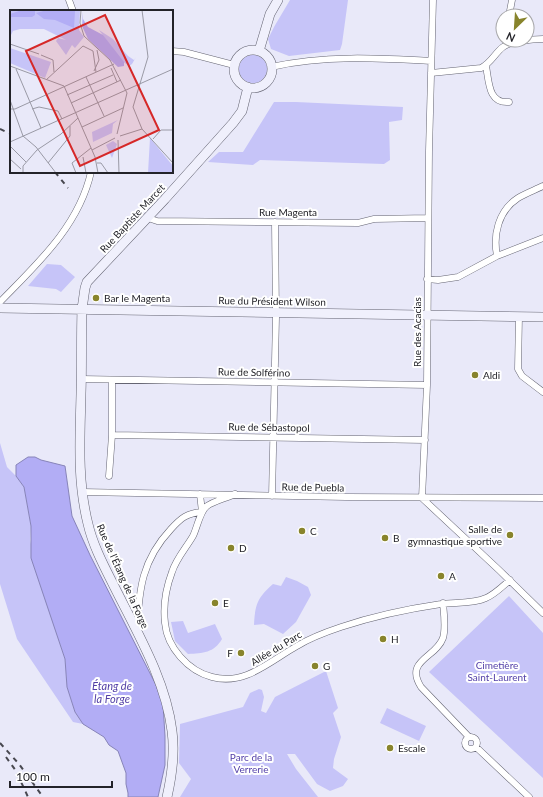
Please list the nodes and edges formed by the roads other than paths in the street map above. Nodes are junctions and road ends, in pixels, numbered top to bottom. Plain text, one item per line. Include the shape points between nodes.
1 (69, 0) edge
2 (278, 0) edge
3 (433, 0) edge
4 (73, 10) edge
5 (500, 48) edge
6 (173, 51) edge
7 (259, 51) junction
8 (431, 61) junction
9 (234, 64) junction
10 (486, 66) junction
11 (271, 67) junction
12 (431, 73) junction
13 (248, 87) junction
14 (509, 102) dead end
15 (91, 173) edge
16 (543, 186) edge
17 (148, 218) junction
18 (428, 218) junction
19 (276, 222) junction
20 (543, 238) edge
21 (497, 256) junction
22 (427, 279) junction
23 (2, 306) edge
24 (82, 309) junction
25 (276, 312) junction
26 (427, 315) junction
27 (519, 316) junction
28 (543, 317) edge
29 (81, 379) junction
30 (112, 380) junction
31 (274, 382) junction
32 (427, 385) junction
33 (543, 392) edge
34 (112, 435) junction
35 (274, 438) junction
36 (425, 440) junction
37 (109, 476) dead end
38 (82, 492) junction
39 (200, 494) junction
40 (207, 494) junction
41 (235, 494) junction
42 (272, 496) junction
43 (422, 498) junction
44 (543, 498) edge
45 (206, 506) junction
46 (202, 512) junction
47 (510, 580) junction
48 (443, 603) junction
49 (543, 613) edge
50 (137, 632) junction
51 (469, 737) junction
52 (476, 747) junction
53 (167, 797) edge
54 (529, 797) edge

1 - 4 street
2 - 7 street via 270,14
3 - 8 street, Rue des Acacias
5 - 10 street
6 - 9 street
7 - 9 street via 244,53
7 - 11 street via 267,57
8 - 11 street via 361,58 296,62
8 - 12 street, Rue des Acacias
9 - 13 street via 236,79
10 - 12 street via 472,70
10 - 14 street via 492,95 502,103
11 - 13 street via 269,79 265,83
12 - 18 street, Rue des Acacias
13 - 17 street, Rue Baptiste Marcet via 242,111 237,118
15 - 23 street via 84,197 63,233
16 - 21 street via 518,198 504,211 495,237
17 - 19 street, Rue Magenta via 157,221
17 - 24 street, Rue Baptiste Marcet via 87,282
18 - 19 street, Rue Magenta via 374,219 358,223
18 - 22 street, Rue des Acacias
19 - 25 street
20 - 21 street
21 - 22 street via 458,277
22 - 26 street, Rue des Acacias
23 - 24 street, Rue du Président Wilson
24 - 25 street, Rue du Président Wilson
24 - 29 street, Rue de l'Étang de la Forge
25 - 26 street, Rue du Président Wilson
25 - 31 street
26 - 27 street, Rue du Président Wilson
26 - 32 street, Rue des Acacias
27 - 28 street, Rue du Président Wilson
27 - 33 street via 518,369 522,376
29 - 30 street, Rue de Solférino
29 - 38 street, Rue de l'Étang de la Forge
30 - 31 street, Rue de Solférino
30 - 34 street
31 - 32 street, Rue de Solférino
31 - 35 street
32 - 36 street, Rue des Acacias
34 - 35 street, Rue de Sébastopol
34 - 37 street
35 - 36 street, Rue de Sébastopol
35 - 42 street
36 - 43 street, Rue des Acacias
38 - 39 street, Rue de Puebla
38 - 50 street, Rue de l'Étang de la Forge via 95,545
39 - 40 street, Rue de Puebla
39 - 46 street, Allée du Parc
40 - 41 street, Rue de Puebla
40 - 45 street, Allée du Parc
41 - 42 street, Rue de Puebla
41 - 45 street
42 - 43 street, Rue de Puebla
43 - 44 street, Rue de Puebla
43 - 47 street
45 - 46 street, Allée du Parc
46 - 48 street, Allée du Parc via 194,534 172,571 165,598 165,624 178,654 199,672 211,677 234,679 245,676 263,668 298,645 340,627 401,610
46 - 50 street via 191,512 183,517 153,552 139,592
47 - 48 street, Allée du Parc via 487,598
47 - 49 street
48 - 51 street via 443,638 436,650 422,660 416,680
50 - 53 street, Rue de l'Étang de la Forge via 160,684 169,715 172,766
51 - 52 street via 476,740
51 - 52 street via 465,741 466,747 470,750
52 - 54 street

